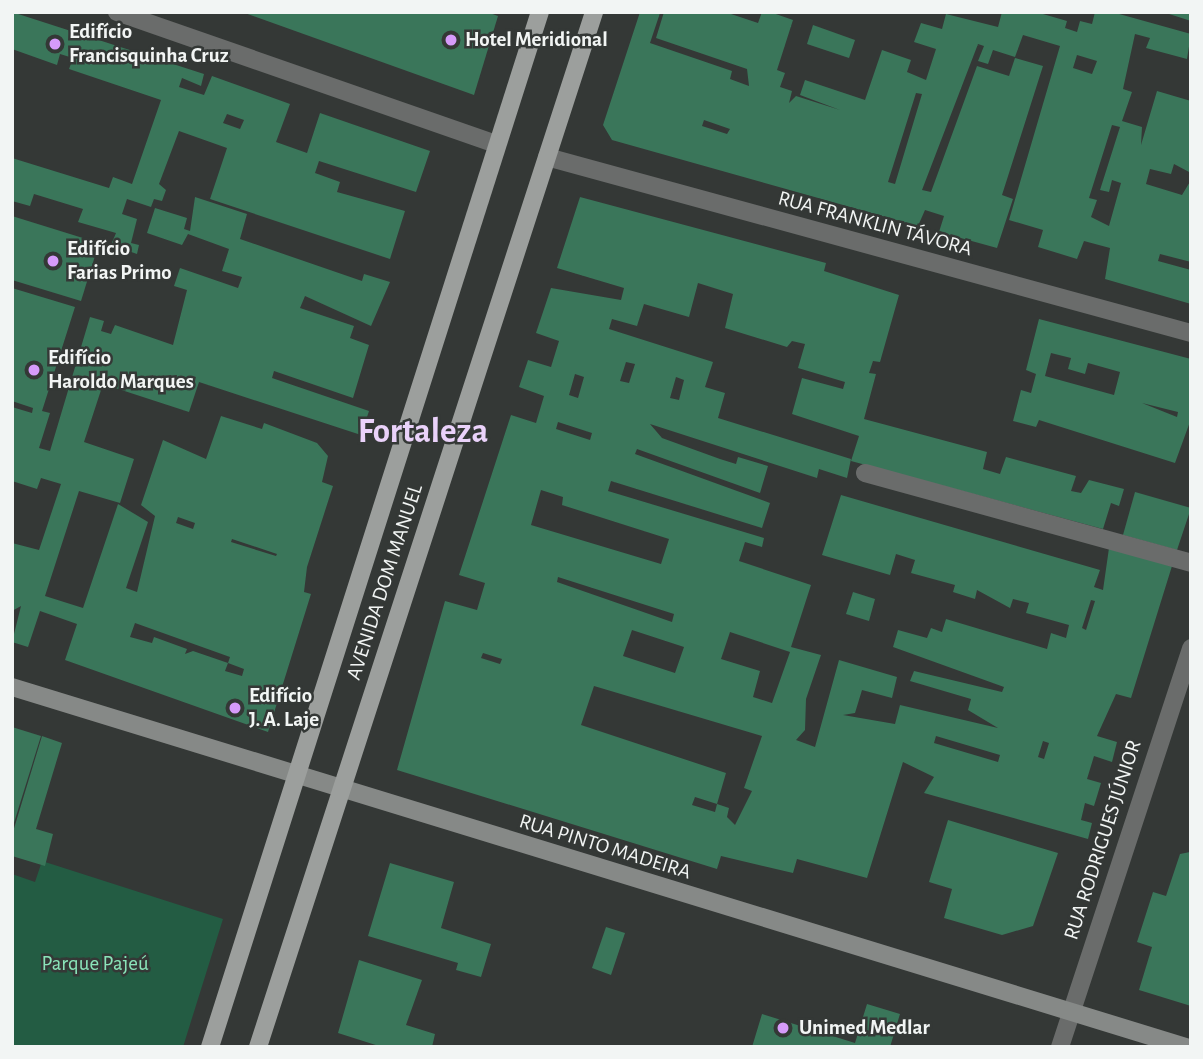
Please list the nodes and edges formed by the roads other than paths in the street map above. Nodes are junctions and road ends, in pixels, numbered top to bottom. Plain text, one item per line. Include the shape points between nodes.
1 (117, 12) edge
2 (540, 12) edge
3 (594, 12) edge
4 (497, 144) junction
5 (547, 157) junction
6 (1191, 334) edge
7 (865, 473) dead end
8 (1191, 563) edge
9 (1190, 654) edge
10 (12, 687) edge
11 (294, 776) junction
12 (342, 791) junction
13 (1071, 1013) junction
14 (210, 1047) edge
15 (258, 1047) edge
16 (1060, 1047) edge
17 (1186, 1047) edge

1 - 4 street
2 - 4 main road, AVENIDA DOM MANUEL
3 - 5 main road, AVENIDA DOM MANUEL
4 - 11 main road, AVENIDA DOM MANUEL
5 - 6 street, RUA FRANKLIN TÁVORA
5 - 12 main road, AVENIDA DOM MANUEL
7 - 8 street
9 - 13 street, RUA RODRIGUES JÚNIOR
10 - 11 main road, RUA PINTO MADEIRA
11 - 12 main road, RUA PINTO MADEIRA
11 - 14 main road, AVENIDA DOM MANUEL
12 - 13 main road, RUA PINTO MADEIRA
12 - 15 main road, AVENIDA DOM MANUEL
13 - 16 street, RUA RODRIGUES JÚNIOR
13 - 17 main road, RUA PINTO MADEIRA

